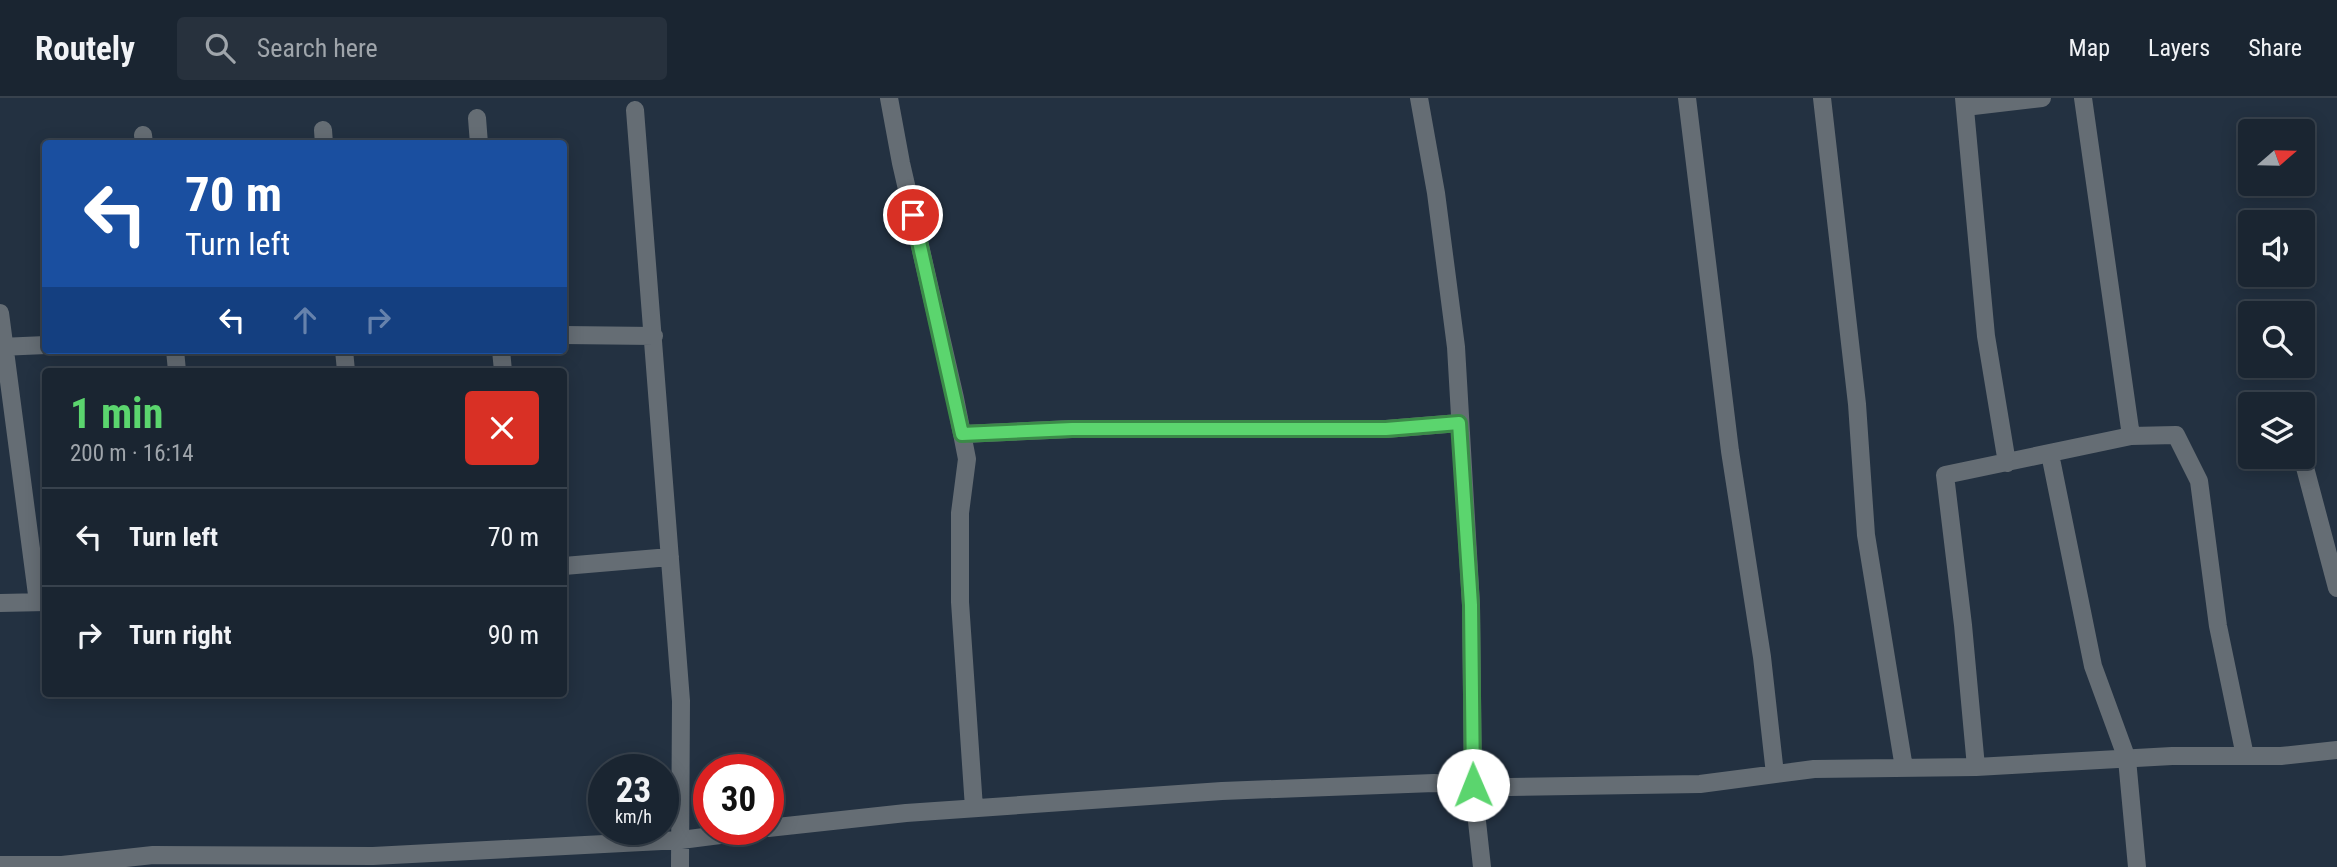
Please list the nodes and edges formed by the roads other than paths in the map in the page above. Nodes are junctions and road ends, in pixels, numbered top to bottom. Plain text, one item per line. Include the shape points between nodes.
1 (889, 98) edge
2 (1419, 98) edge
3 (1687, 98) edge
4 (1822, 98) edge
5 (2042, 98) edge
6 (2082, 98) edge
7 (1964, 102) edge
8 (635, 110) dead end
9 (477, 118) dead end
10 (479, 140) edge
11 (0, 313) edge
12 (567, 335) edge
13 (654, 336) junction
14 (42, 345) edge
15 (3, 347) edge
16 (1459, 423) junction
17 (962, 434) junction
18 (2131, 436) junction
19 (2050, 454) junction
20 (2007, 463) junction
21 (2305, 469) edge
22 (670, 557) junction
23 (567, 566) edge
24 (2337, 588) edge
25 (42, 602) edge
26 (0, 603) edge
27 (2337, 750) edge
28 (2245, 756) junction
29 (2127, 759) junction
30 (1976, 767) junction
31 (1904, 768) junction
32 (1775, 774) junction
33 (1473, 785) junction
34 (974, 808) junction
35 (784, 826) edge
36 (693, 838) edge
37 (681, 840) junction
38 (467, 858) edge
39 (154, 861) edge
40 (0, 865) edge
41 (680, 867) edge
42 (1482, 867) edge
43 (2137, 867) edge

1 - 17 street
2 - 16 street via 1449,284
3 - 32 street
4 - 31 street via 1857,404 1866,536
5 - 7 street
6 - 18 street
7 - 20 street via 1986,336
8 - 13 street
9 - 10 street
11 - 15 street
12 - 13 street
13 - 22 street
14 - 15 street
15 - 25 street
16 - 17 street via 1386,429 1072,429
16 - 33 street via 1471,605
17 - 34 street via 967,459 960,513 960,602
18 - 19 street
18 - 28 street via 2176,435 2199,481 2218,626
19 - 20 street
19 - 29 street via 2093,666
20 - 30 street via 1945,475
21 - 24 street
22 - 23 street
22 - 37 street via 681,701
25 - 26 street
27 - 28 street
28 - 29 street
29 - 30 street
29 - 43 street
30 - 31 street
31 - 32 street
32 - 33 street via 1700,784
33 - 34 street via 1222,791
33 - 42 street
34 - 35 street
36 - 37 street
37 - 38 street
37 - 41 street
38 - 39 street
39 - 40 street

